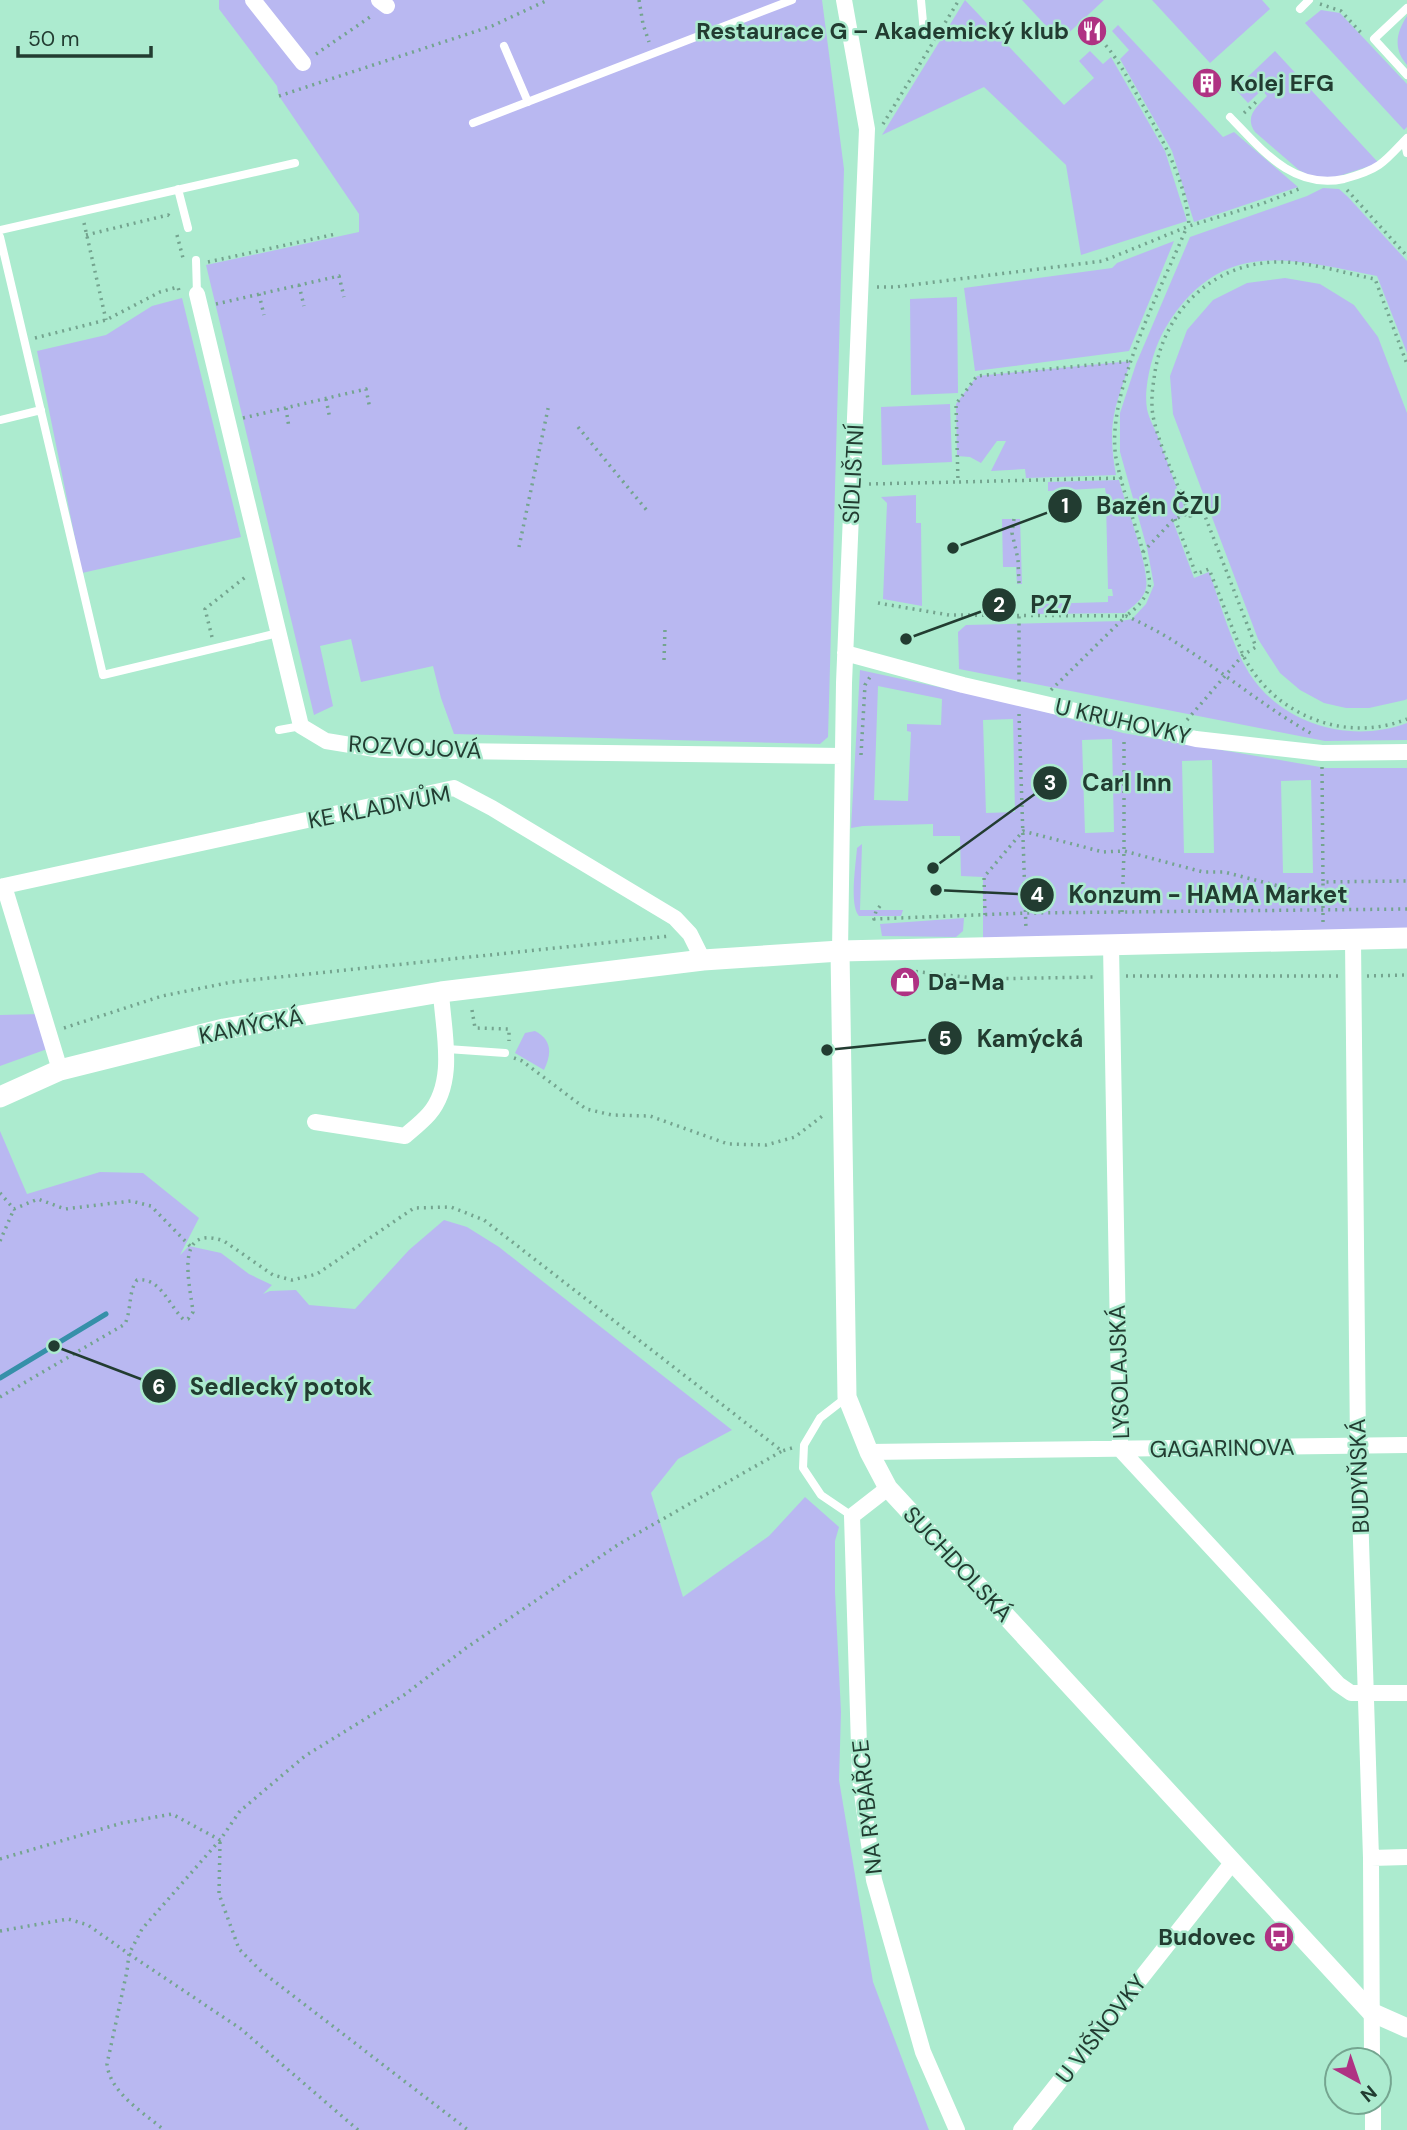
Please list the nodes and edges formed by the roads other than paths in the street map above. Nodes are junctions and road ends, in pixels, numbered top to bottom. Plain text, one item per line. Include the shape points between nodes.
1 (253, 0) edge
2 (792, 0) edge
3 (844, 0) edge
4 (921, 0) edge
5 (1309, 0) edge
6 (1407, 8) edge
7 (1300, 9) dead end
8 (924, 33) dead end
9 (504, 46) dead end
10 (303, 63) road end
11 (1407, 75) edge
12 (528, 102) junction
13 (1230, 117) dead end
14 (473, 123) dead end
15 (1407, 138) edge
16 (1407, 153) edge
17 (295, 163) dead end
18 (178, 189) junction
19 (188, 228) dead end
20 (0, 230) edge
21 (0, 237) edge
22 (196, 262) road end
23 (198, 301) joint
24 (41, 410) junction
25 (0, 420) edge
26 (278, 633) junction
27 (845, 653) junction
28 (301, 726) junction
29 (279, 730) dead end
30 (1407, 752) edge
31 (843, 756) junction
32 (1407, 938) edge
33 (1353, 940) junction
34 (1111, 945) junction
35 (841, 951) junction
36 (703, 960) junction
37 (441, 992) junction
38 (447, 1049) junction
39 (506, 1055) road end
40 (60, 1070) junction
41 (0, 1097) edge
42 (316, 1122) dead end
43 (847, 1397) junction
44 (1407, 1445) edge
45 (1358, 1446) junction
46 (1120, 1449) junction
47 (869, 1452) junction
48 (888, 1488) junction
49 (852, 1516) junction
50 (1367, 1693) junction
51 (1407, 1693) edge
52 (1407, 1857) edge
53 (1371, 1858) junction
54 (1232, 1863) junction
55 (1371, 2011) junction
56 (1407, 2028) edge
57 (1372, 2046) edge
58 (957, 2130) edge
59 (1021, 2130) edge

1 - 10 street
2 - 12 lane
3 - 27 street, SÍDLIŠTNÍ via 867,129
4 - 8 lane
5 - 7 lane
6 - 11 lane via 1374,39
9 - 12 lane
12 - 14 lane
13 - 15 lane via 1279,164 1314,181 1354,177 1378,166
15 - 16 lane
17 - 18 lane
18 - 19 lane
18 - 20 lane
21 - 24 lane
22 - 23 lane
23 - 26 street
24 - 25 lane
24 - 26 lane via 103,675
26 - 28 street
27 - 30 street, U KRUHOVKY via 1186,736 1322,753
27 - 31 street, SÍDLIŠTNÍ
28 - 29 lane
28 - 31 street, ROZVOJOVÁ via 326,741 381,750
31 - 35 street, SÍDLIŠTNÍ
32 - 33 main road, KAMÝCKÁ
33 - 34 main road, KAMÝCKÁ
33 - 45 street, BUDYŇSKÁ
34 - 35 main road, KAMÝCKÁ
34 - 46 street, LYSOLAJSKÁ
35 - 36 main road, KAMÝCKÁ
35 - 43 street, SUCHDOLSKÁ
36 - 37 main road, KAMÝCKÁ
36 - 40 street, KE KLADIVŮM via 690,934 675,918 454,788 4,886
37 - 38 street
37 - 40 main road, KAMÝCKÁ via 224,1029
38 - 39 lane
38 - 42 street via 443,1085 430,1112 405,1136
40 - 41 main road, KAMÝCKÁ
43 - 47 street, SUCHDOLSKÁ
43 - 49 lane via 820,1418 804,1445 803,1468 821,1495
44 - 45 street, GAGARINOVA
45 - 46 street, GAGARINOVA
45 - 50 street, BUDYŇSKÁ
46 - 47 street, GAGARINOVA
46 - 50 street, LYSOLAJSKÁ via 1338,1684 1351,1693
47 - 48 street, SUCHDOLSKÁ
48 - 49 street
48 - 54 street, SUCHDOLSKÁ
49 - 58 street, NA RYBÁŘCE via 860,1779 874,1880 923,2052
50 - 51 street, LYSOLAJSKÁ
50 - 53 street, BUDYŇSKÁ
52 - 53 street
53 - 55 street, BUDYŇSKÁ
54 - 55 street, SUCHDOLSKÁ
54 - 59 street, U VIŠŇOVKY
55 - 56 street, SUCHDOLSKÁ
55 - 57 street, BUDYŇSKÁ

